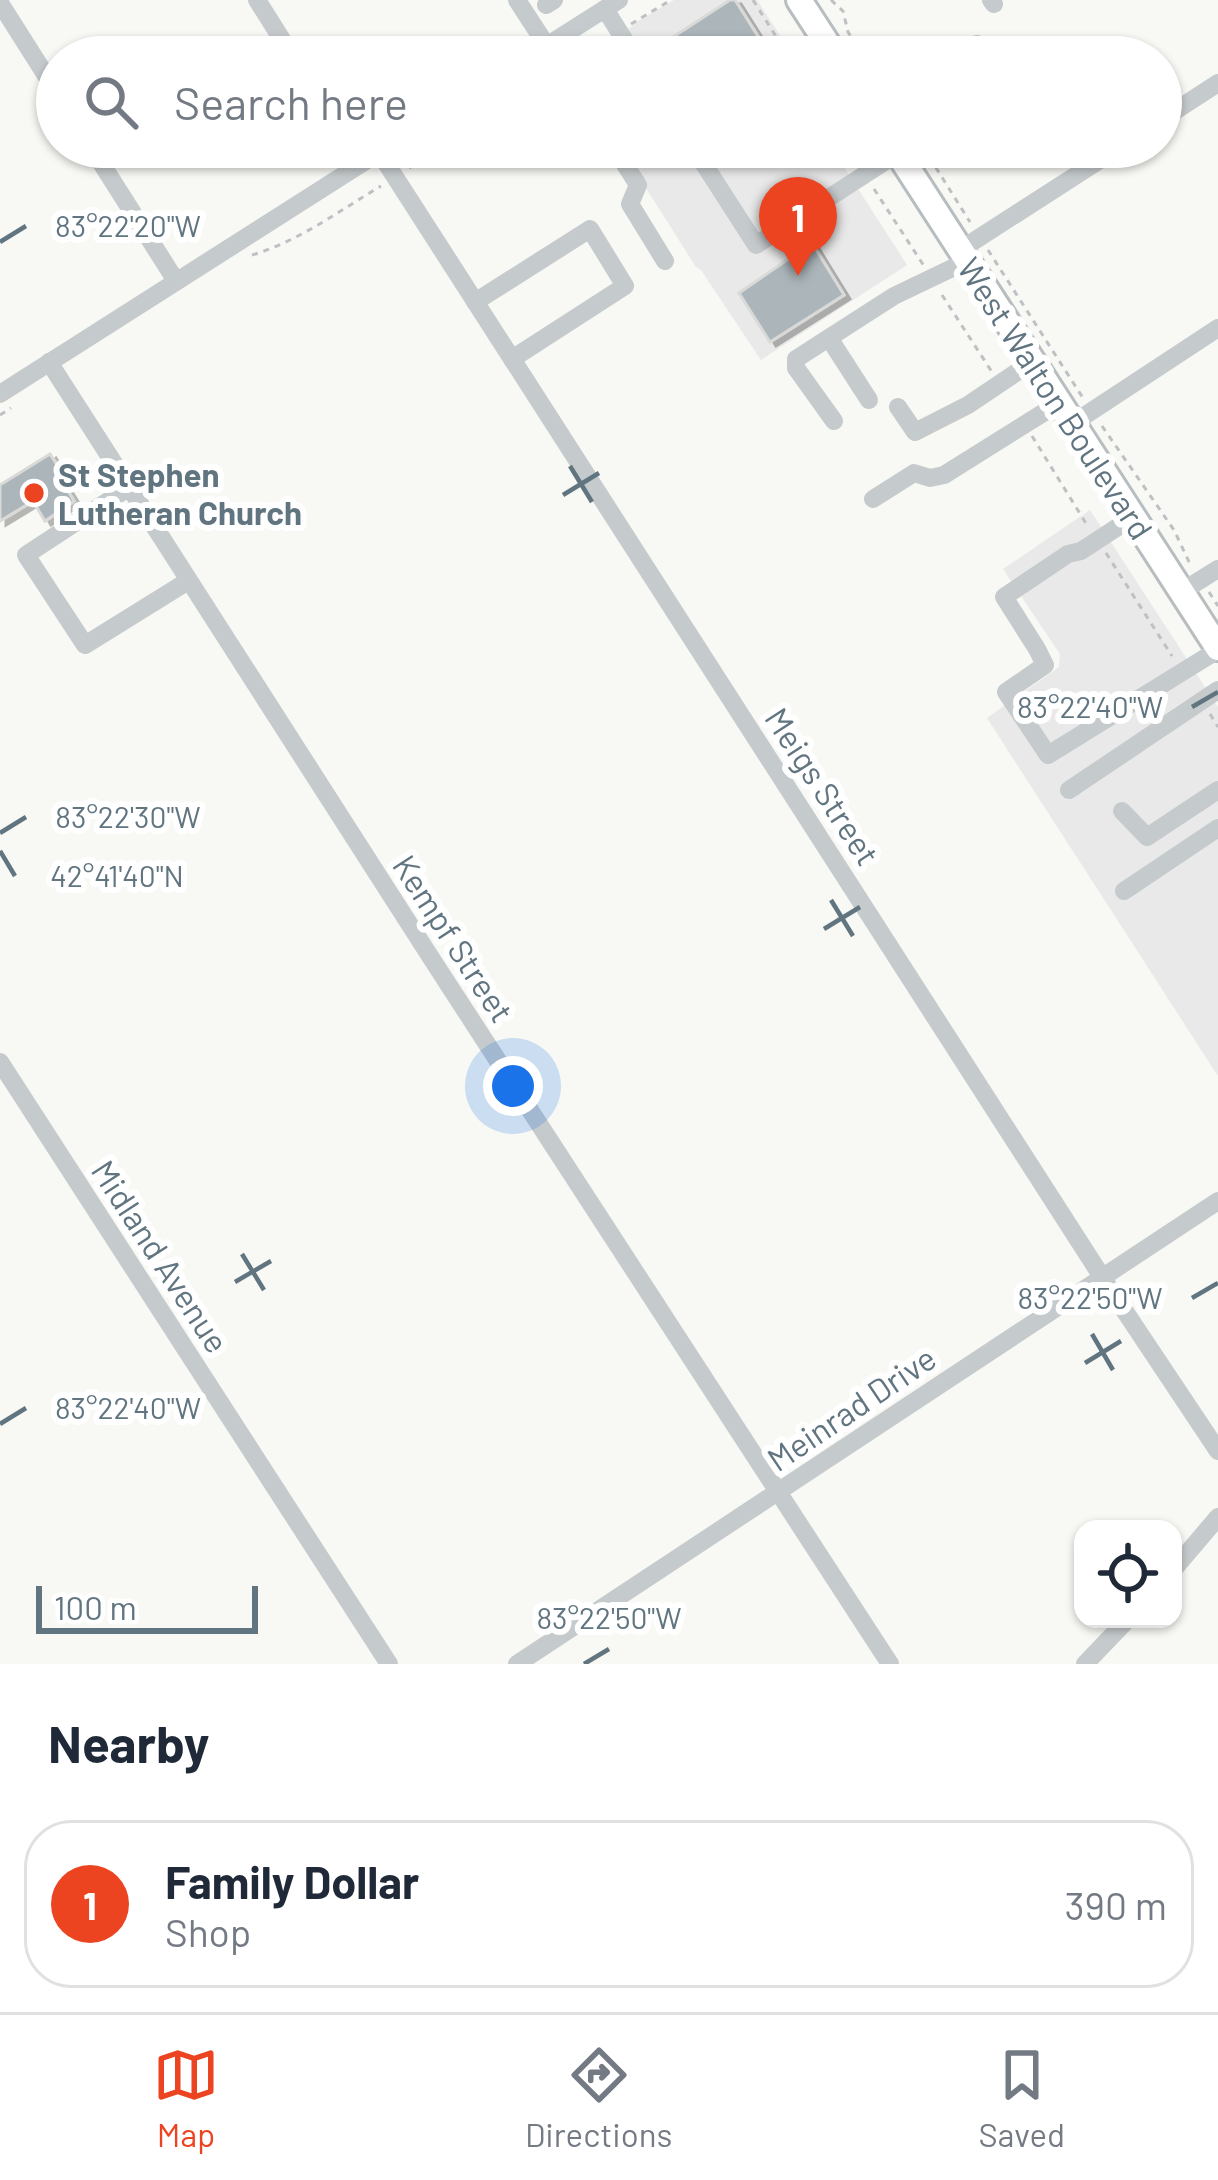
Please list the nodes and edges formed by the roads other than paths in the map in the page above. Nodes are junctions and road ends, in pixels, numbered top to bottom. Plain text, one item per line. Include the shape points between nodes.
1 (257, 0) edge
2 (517, 0) edge
3 (799, 0) edge
4 (0, 3) edge
5 (612, 5) edge
6 (280, 36) edge
7 (535, 36) edge
8 (567, 36) edge
9 (621, 36) edge
10 (822, 36) edge
11 (36, 60) edge
12 (1218, 83) edge
13 (1182, 106) edge
14 (104, 168) edge
15 (337, 168) edge
16 (390, 168) edge
17 (627, 168) edge
18 (710, 168) edge
19 (875, 168) edge
20 (917, 168) edge
21 (1089, 168) edge
22 (969, 249) junction
23 (664, 261) dead end
24 (176, 281) junction
25 (475, 302) junction
26 (1218, 328) edge
27 (829, 338) junction
28 (512, 358) junction
29 (49, 362) junction
30 (1032, 362) junction
31 (0, 394) edge
32 (868, 400) dead end
33 (898, 407) dead end
34 (1074, 413) junction
35 (834, 421) dead end
36 (128, 488) junction
37 (873, 499) dead end
38 (1132, 517) junction
39 (1218, 568) edge
40 (188, 581) junction
41 (1191, 586) junction
42 (1218, 649) edge
43 (1218, 690) edge
44 (1069, 790) dead end
45 (1218, 790) edge
46 (1122, 811) dead end
47 (1218, 827) edge
48 (1124, 891) dead end
49 (0, 1062) edge
50 (1218, 1201) edge
51 (1102, 1277) junction
52 (1218, 1451) edge
53 (778, 1492) junction
54 (1218, 1516) edge
55 (1182, 1559) edge
56 (1119, 1628) edge
57 (389, 1664) edge
58 (517, 1664) edge
59 (890, 1664) edge
60 (1085, 1664) edge

1 - 6 street
2 - 7 street
3 - 10 main road
4 - 11 street
5 - 8 street
5 - 9 street
12 - 13 street
14 - 24 street
15 - 24 street
16 - 25 street, Meigs Street
17 - 23 street via 638,185 629,203
18 - 19 street via 756,244
20 - 22 main road, West Walton Boulevard
21 - 22 street
22 - 27 street
22 - 30 main road, West Walton Boulevard
24 - 29 street
25 - 28 street, Meigs Street
25 - 28 street via 590,229 625,286
26 - 34 street
27 - 32 street
27 - 35 street via 796,359 796,368
28 - 51 street, Meigs Street
29 - 31 street
29 - 36 street, Kempf Street
30 - 33 street via 915,432
30 - 34 main road, West Walton Boulevard
34 - 37 street via 944,476 914,473
34 - 38 main road, West Walton Boulevard
36 - 40 street, Kempf Street
36 - 40 street via 26,556 85,645
38 - 41 main road, West Walton Boulevard
38 - 42 street via 1004,597 1045,665 1006,692 1048,754
39 - 41 street
40 - 53 street, Kempf Street
41 - 42 main road, West Walton Boulevard
43 - 44 street
45 - 46 street via 1147,837
47 - 48 street
49 - 57 street, Midland Avenue
50 - 51 street, Meinrad Drive
51 - 52 street, Meigs Street
51 - 53 street, Meinrad Drive
53 - 58 street, Meinrad Drive
53 - 59 street, Kempf Street
54 - 55 street
56 - 60 street

